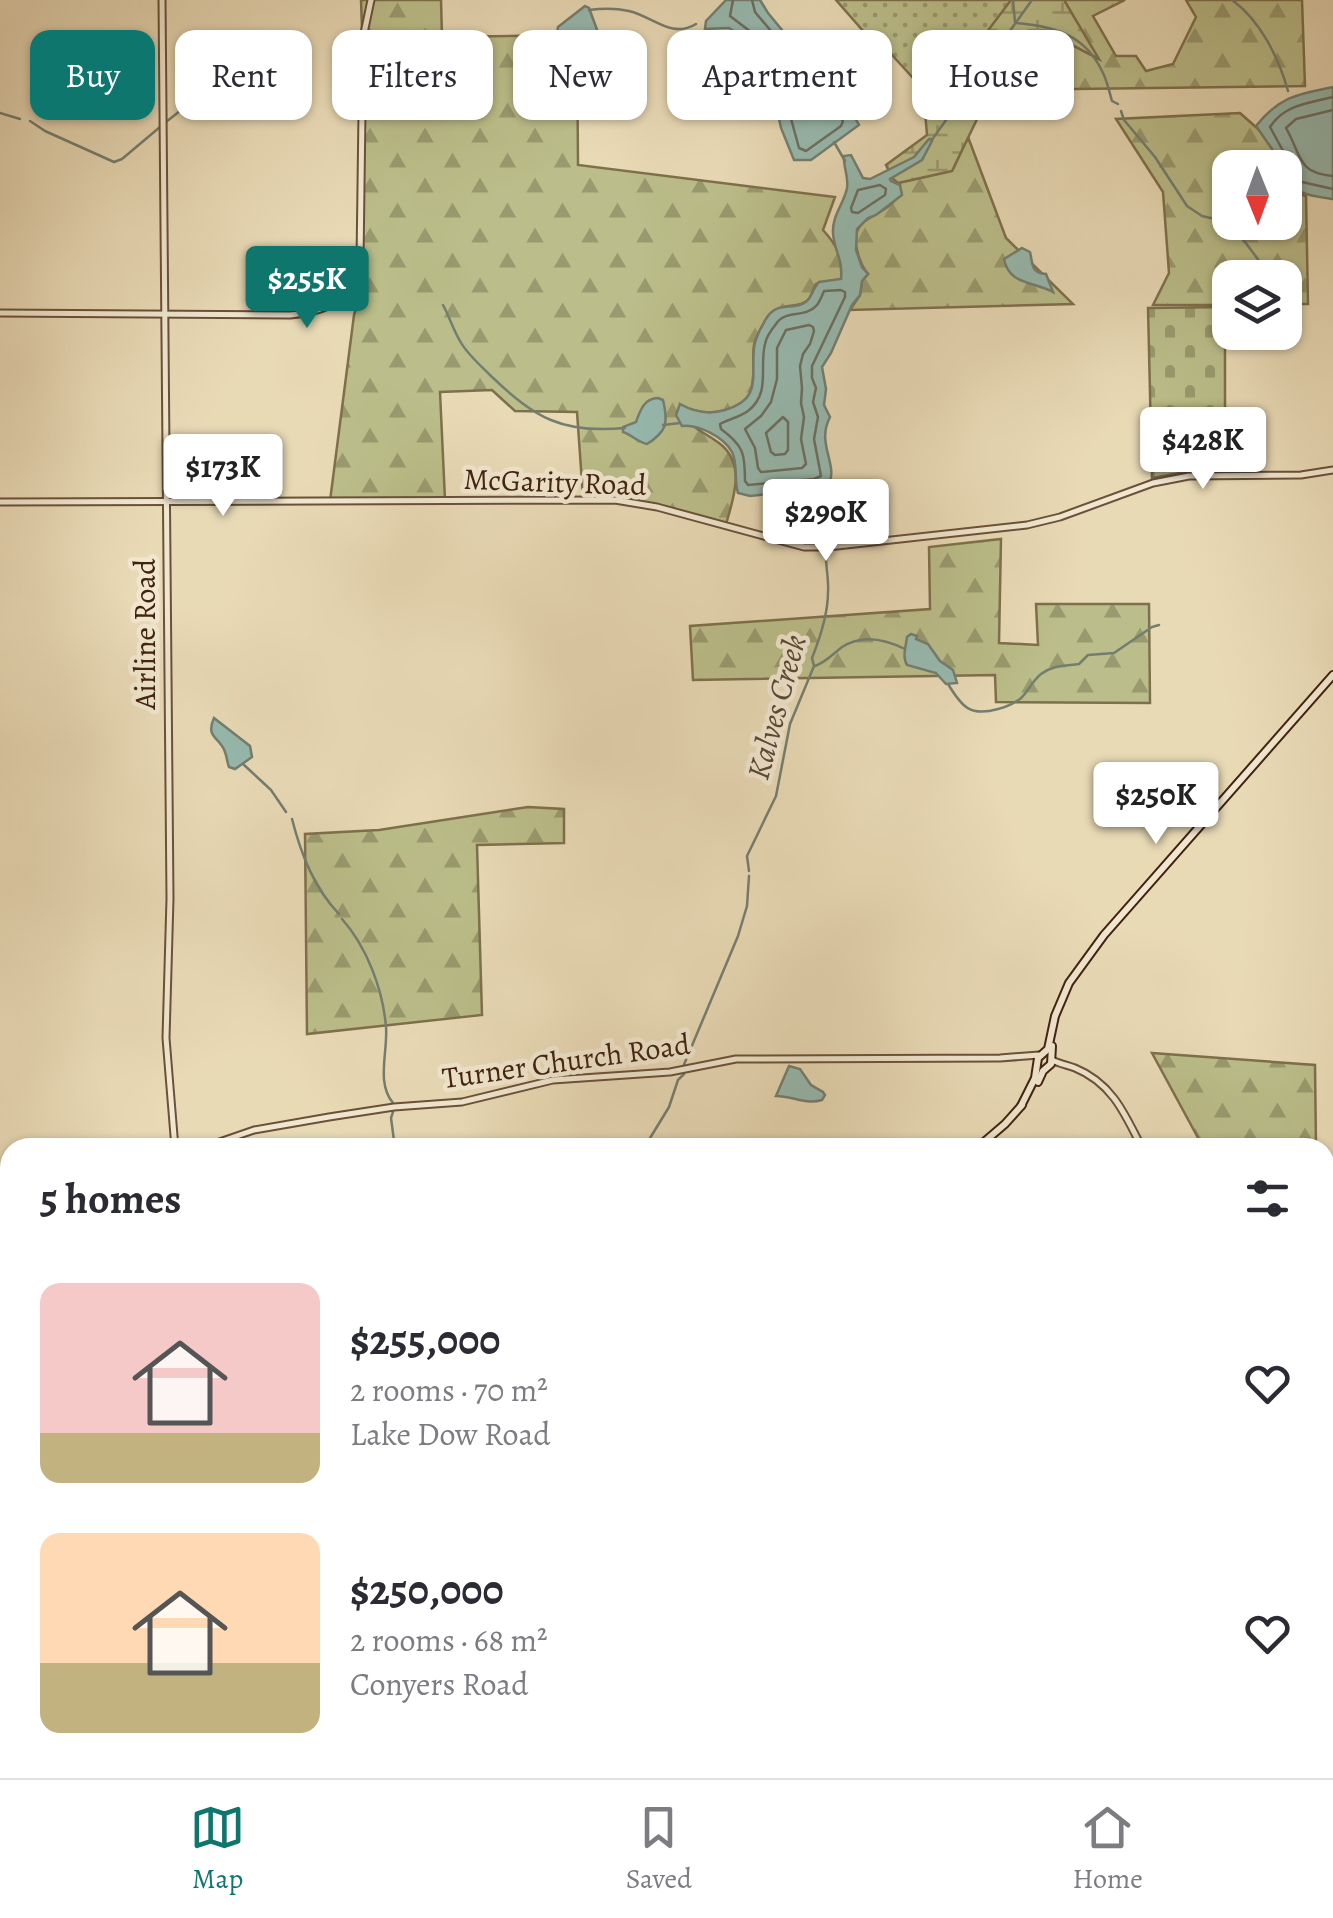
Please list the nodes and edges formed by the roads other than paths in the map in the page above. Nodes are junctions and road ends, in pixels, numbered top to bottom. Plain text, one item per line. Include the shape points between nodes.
1 (162, 0) edge
2 (372, 0) edge
3 (0, 313) edge
4 (164, 314) junction
5 (1333, 470) edge
6 (166, 501) junction
7 (0, 502) edge
8 (1333, 676) edge
9 (1044, 1061) junction
10 (174, 1138) edge
11 (233, 1138) edge
12 (989, 1138) edge
13 (1137, 1138) edge

1 - 4 street, Airline Road
2 - 4 street via 363,38 360,261 353,286 337,301 303,314
3 - 4 street
4 - 6 street, Airline Road
5 - 6 street, McGarity Road via 1189,476 1026,525 804,547 615,500
6 - 7 street, McGarity Road
6 - 10 street, Airline Road via 166,1038
8 - 9 main road via 1104,935 1069,983
9 - 11 street, Turner Church Road via 736,1058 670,1072 553,1080 462,1102 323,1118
9 - 12 main road via 1020,1106
9 - 13 street, Turner Church Road via 1098,1081 1113,1094

